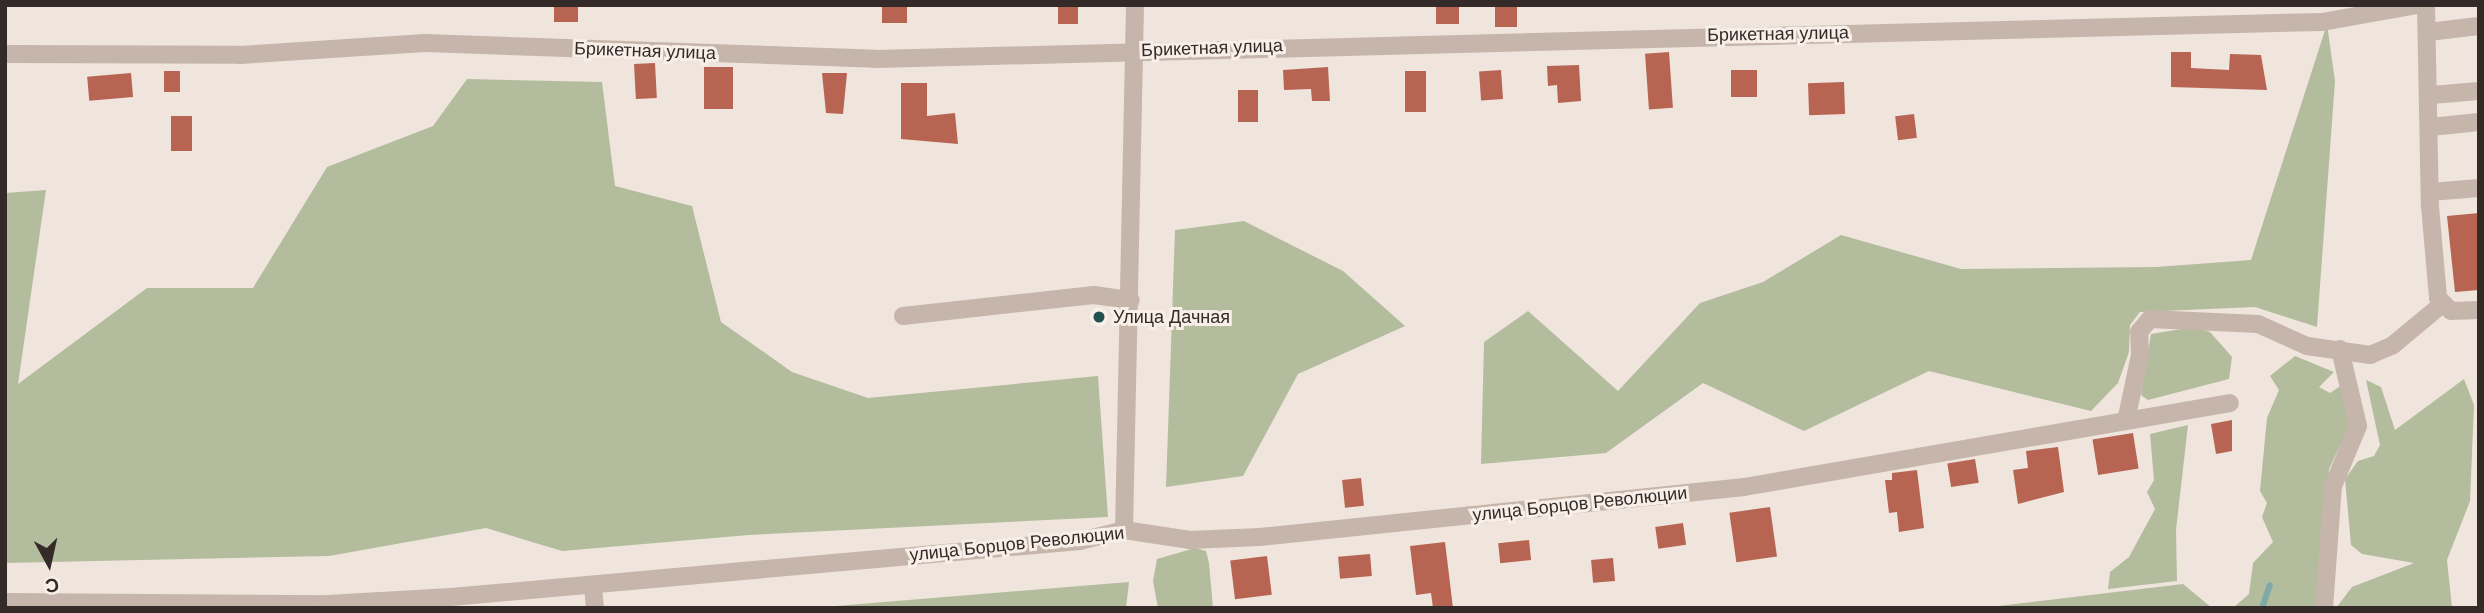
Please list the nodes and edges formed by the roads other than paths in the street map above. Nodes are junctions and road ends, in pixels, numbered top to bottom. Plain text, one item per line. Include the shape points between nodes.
1 (1135, 5) edge
2 (2417, 5) edge
3 (2426, 5) edge
4 (2479, 26) edge
5 (2428, 32) junction
6 (1133, 50) junction
7 (5, 54) edge
8 (2479, 91) edge
9 (2431, 95) junction
10 (2479, 122) edge
11 (2431, 127) junction
12 (2479, 188) edge
13 (2430, 192) junction
14 (1130, 300) junction
15 (2441, 305) junction
16 (2479, 310) edge
17 (903, 316) dead end
18 (2340, 349) junction
19 (2230, 403) dead end
20 (2126, 421) junction
21 (1124, 530) junction
22 (593, 586) junction
23 (5, 602) edge
24 (595, 608) edge
25 (2324, 608) edge

1 - 6 street
2 - 6 street, Брикетная улица via 2322,22
3 - 5 street
4 - 5 street
5 - 9 street
6 - 7 street, Брикетная улица via 876,59 425,43 240,55
6 - 14 street
8 - 9 street
9 - 11 street
10 - 11 street
11 - 13 street
12 - 13 street
13 - 15 street
14 - 17 street via 1094,295
14 - 21 street
15 - 16 street via 2456,312
15 - 18 street via 2380,352 2361,355
18 - 20 street via 2307,346 2258,324 2150,319 2139,332 2140,355 2128,388
18 - 25 street via 2358,426 2333,486
19 - 20 street, улица Борцов Революции
20 - 21 street, улица Борцов Революции via 1744,487 1260,537 1190,540
21 - 22 street, улица Борцов Революции via 1080,541
22 - 23 street, улица Борцов Революции via 328,604
22 - 24 street

